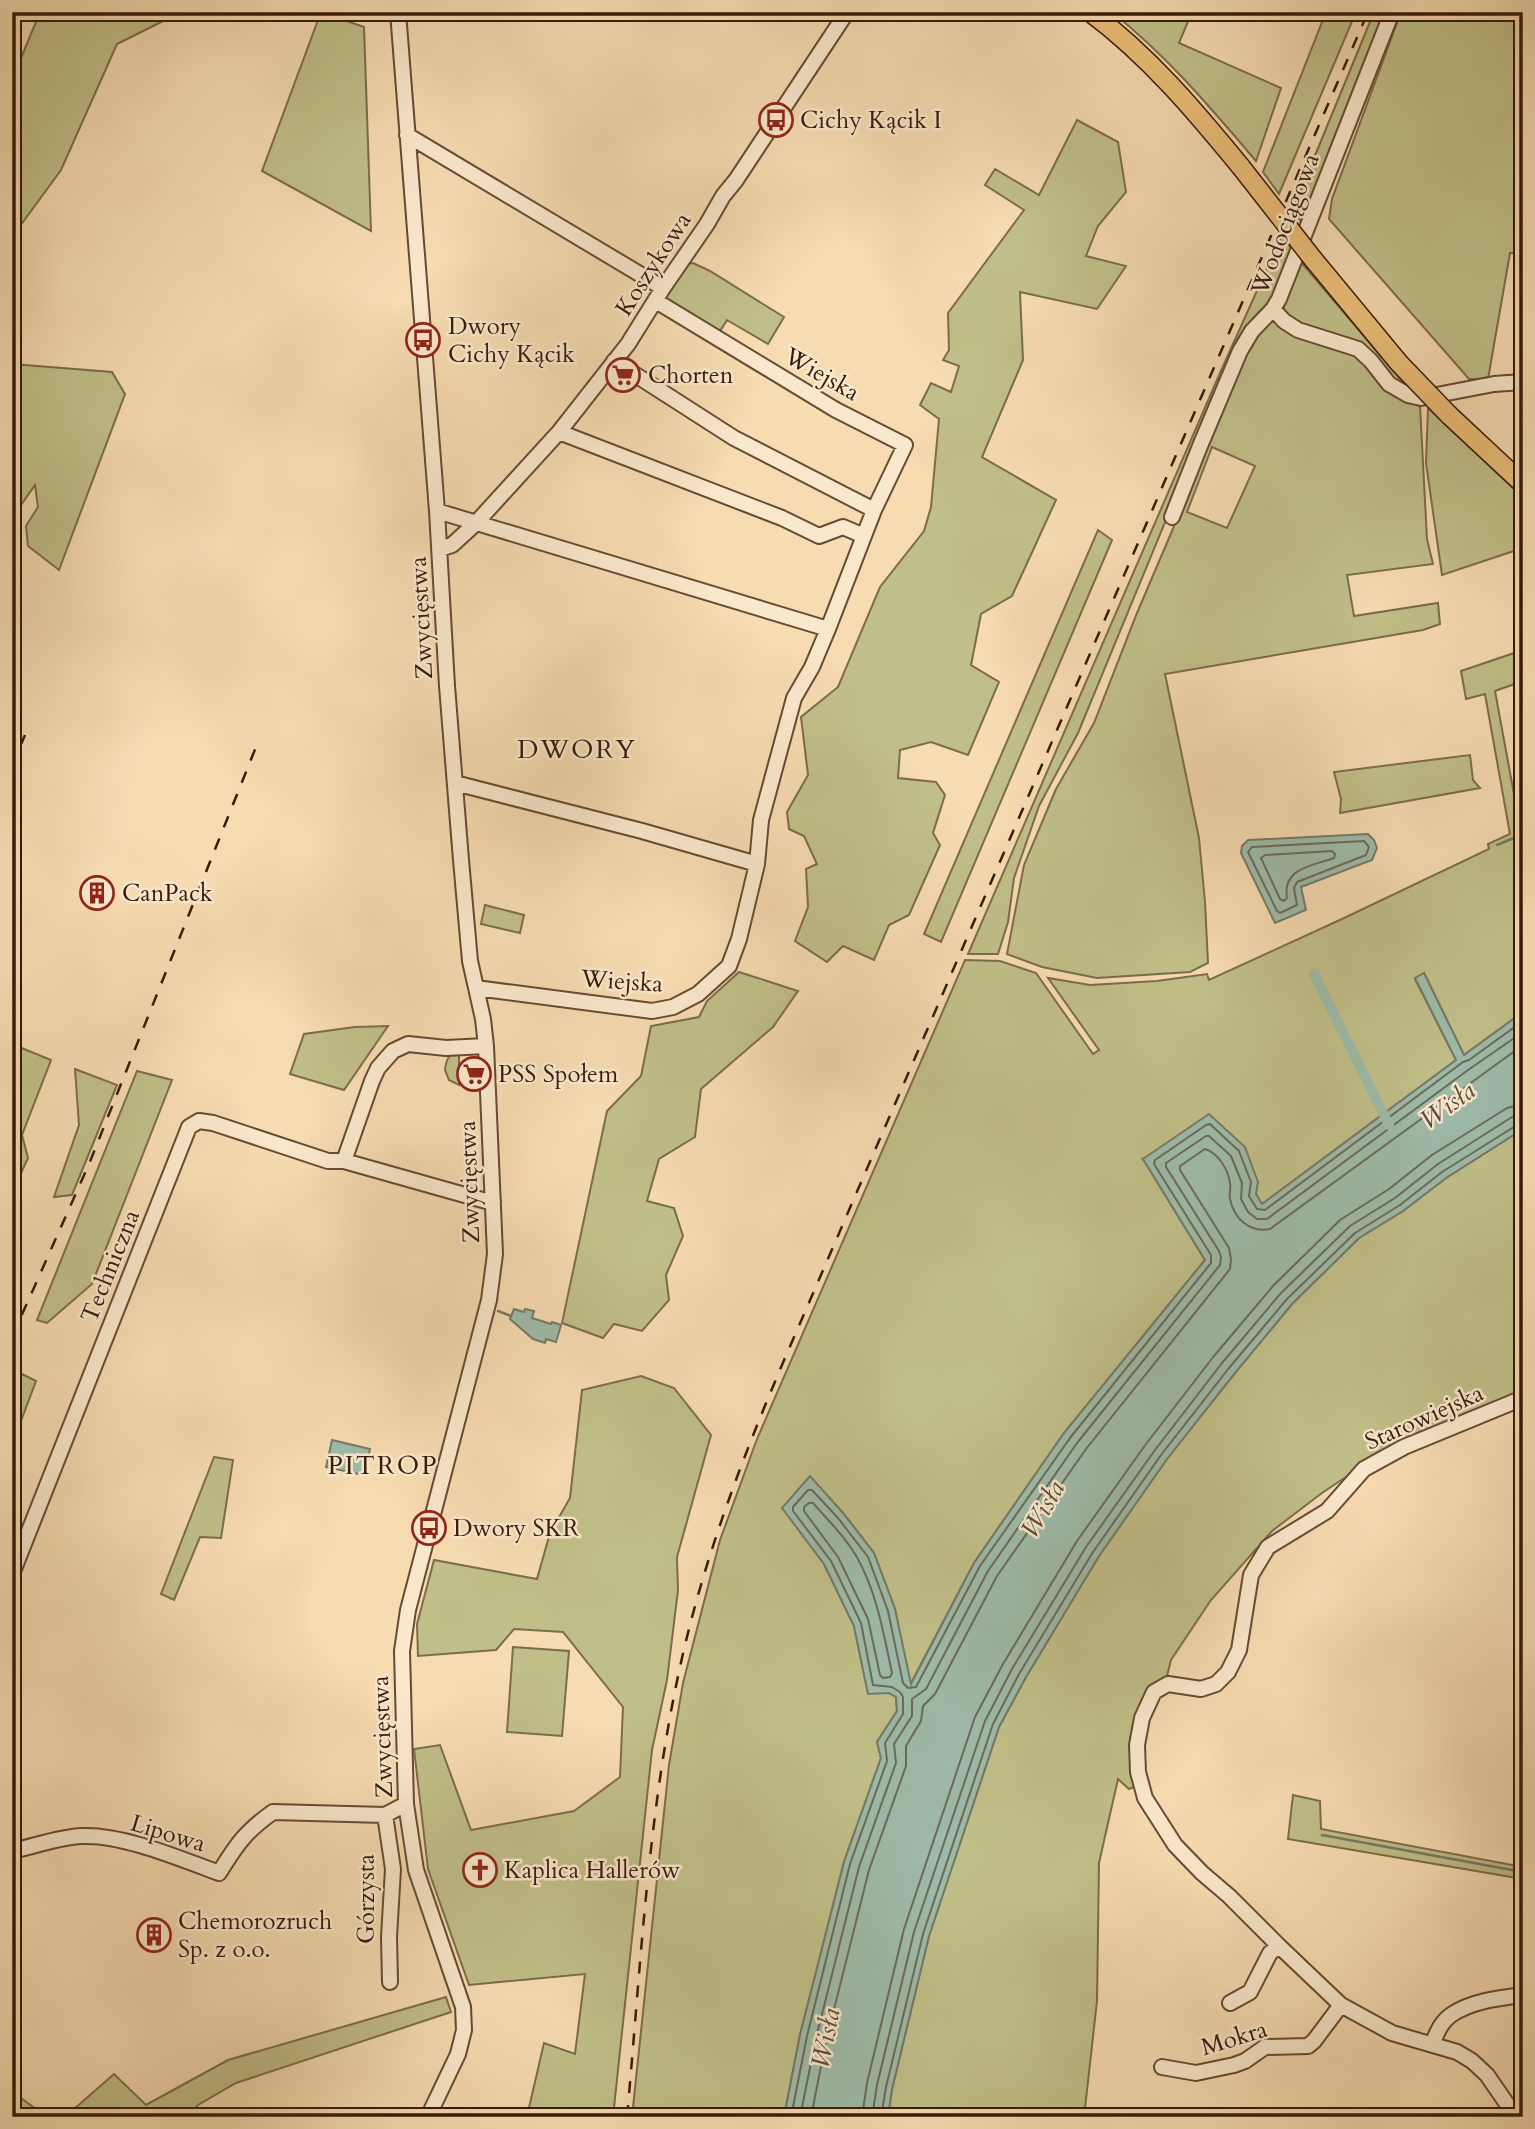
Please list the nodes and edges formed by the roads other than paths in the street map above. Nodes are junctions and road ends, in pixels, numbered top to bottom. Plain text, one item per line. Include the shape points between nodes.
1 (398, 12) edge
2 (847, 12) edge
3 (1090, 12) edge
4 (1392, 12) edge
5 (407, 135) junction
6 (660, 295) junction
7 (1273, 309) junction
8 (614, 361) junction
9 (1523, 382) edge
10 (559, 432) junction
11 (1523, 484) edge
12 (874, 510) junction
13 (437, 511) junction
14 (1172, 517) dead end
15 (475, 524) junction
16 (864, 536) junction
17 (440, 548) junction
18 (828, 629) junction
19 (455, 783) junction
20 (757, 864) junction
21 (477, 988) junction
22 (486, 1046) junction
23 (344, 1161) junction
24 (493, 1201) junction
25 (1523, 1398) edge
26 (12, 1574) edge
27 (406, 1804) junction
28 (384, 1815) junction
29 (12, 1851) edge
30 (1279, 1946) junction
31 (390, 1982) dead end
32 (1523, 1995) edge
33 (1230, 2003) dead end
34 (1341, 2005) junction
35 (1432, 2044) junction
36 (1162, 2067) dead end
37 (428, 2117) edge
38 (1516, 2117) edge

1 - 5 street, Zwycięstwa
2 - 6 street, Koszykowa
3 - 11 main road, bridge via 1165,78 1399,363
4 - 7 street, Wodociągowa
5 - 6 street
5 - 13 street, Zwycięstwa
6 - 8 street, Koszykowa
6 - 12 street, Wiejska via 836,411 905,445
7 - 9 street, Wodociągowa via 1298,330 1357,349 1408,396 1421,398
7 - 14 street via 1240,351
8 - 10 street, Koszykowa
8 - 12 street via 734,438
10 - 15 street, Koszykowa
10 - 16 street via 818,536 843,527
12 - 16 street, Wiejska
13 - 15 street
13 - 17 street, Zwycięstwa
15 - 17 street, Koszykowa via 452,545
15 - 18 street
16 - 18 street, Wiejska
17 - 19 street, Zwycięstwa
18 - 20 street, Wiejska via 794,698 761,820
19 - 20 street
19 - 21 street, Zwycięstwa via 470,961
20 - 21 street, Wiejska via 729,965 698,994 673,1007 652,1011
21 - 22 street, Zwycięstwa
22 - 23 street via 408,1044 393,1051 372,1081
22 - 24 street, Zwycięstwa
23 - 24 street, Techniczna
23 - 26 street, Techniczna via 328,1161 213,1123 199,1121 189,1127
24 - 27 street, Zwycięstwa via 495,1254 489,1300 404,1628
25 - 30 street, Starowiejska via 1404,1447 1364,1469 1327,1511 1268,1547 1251,1575 1239,1650 1228,1672 1202,1689 1168,1684 1154,1692 1142,1718 1137,1745 1145,1798 1175,1845
27 - 28 street, Lipowa
27 - 37 street, Zwycięstwa via 416,1870 463,2007 458,2054
28 - 29 street, Lipowa via 273,1812 239,1841 219,1873 148,1847 100,1837 81,1836
28 - 31 street, Górzysta via 393,1869
30 - 33 street via 1270,1952 1250,1992
30 - 34 street, Starowiejska
32 - 35 street via 1485,2001 1450,2015
34 - 35 street, Starowiejska via 1392,2033
34 - 36 street, Mokra via 1308,2046 1265,2047 1245,2060 1196,2073
35 - 38 street, Starowiejska via 1472,2061

